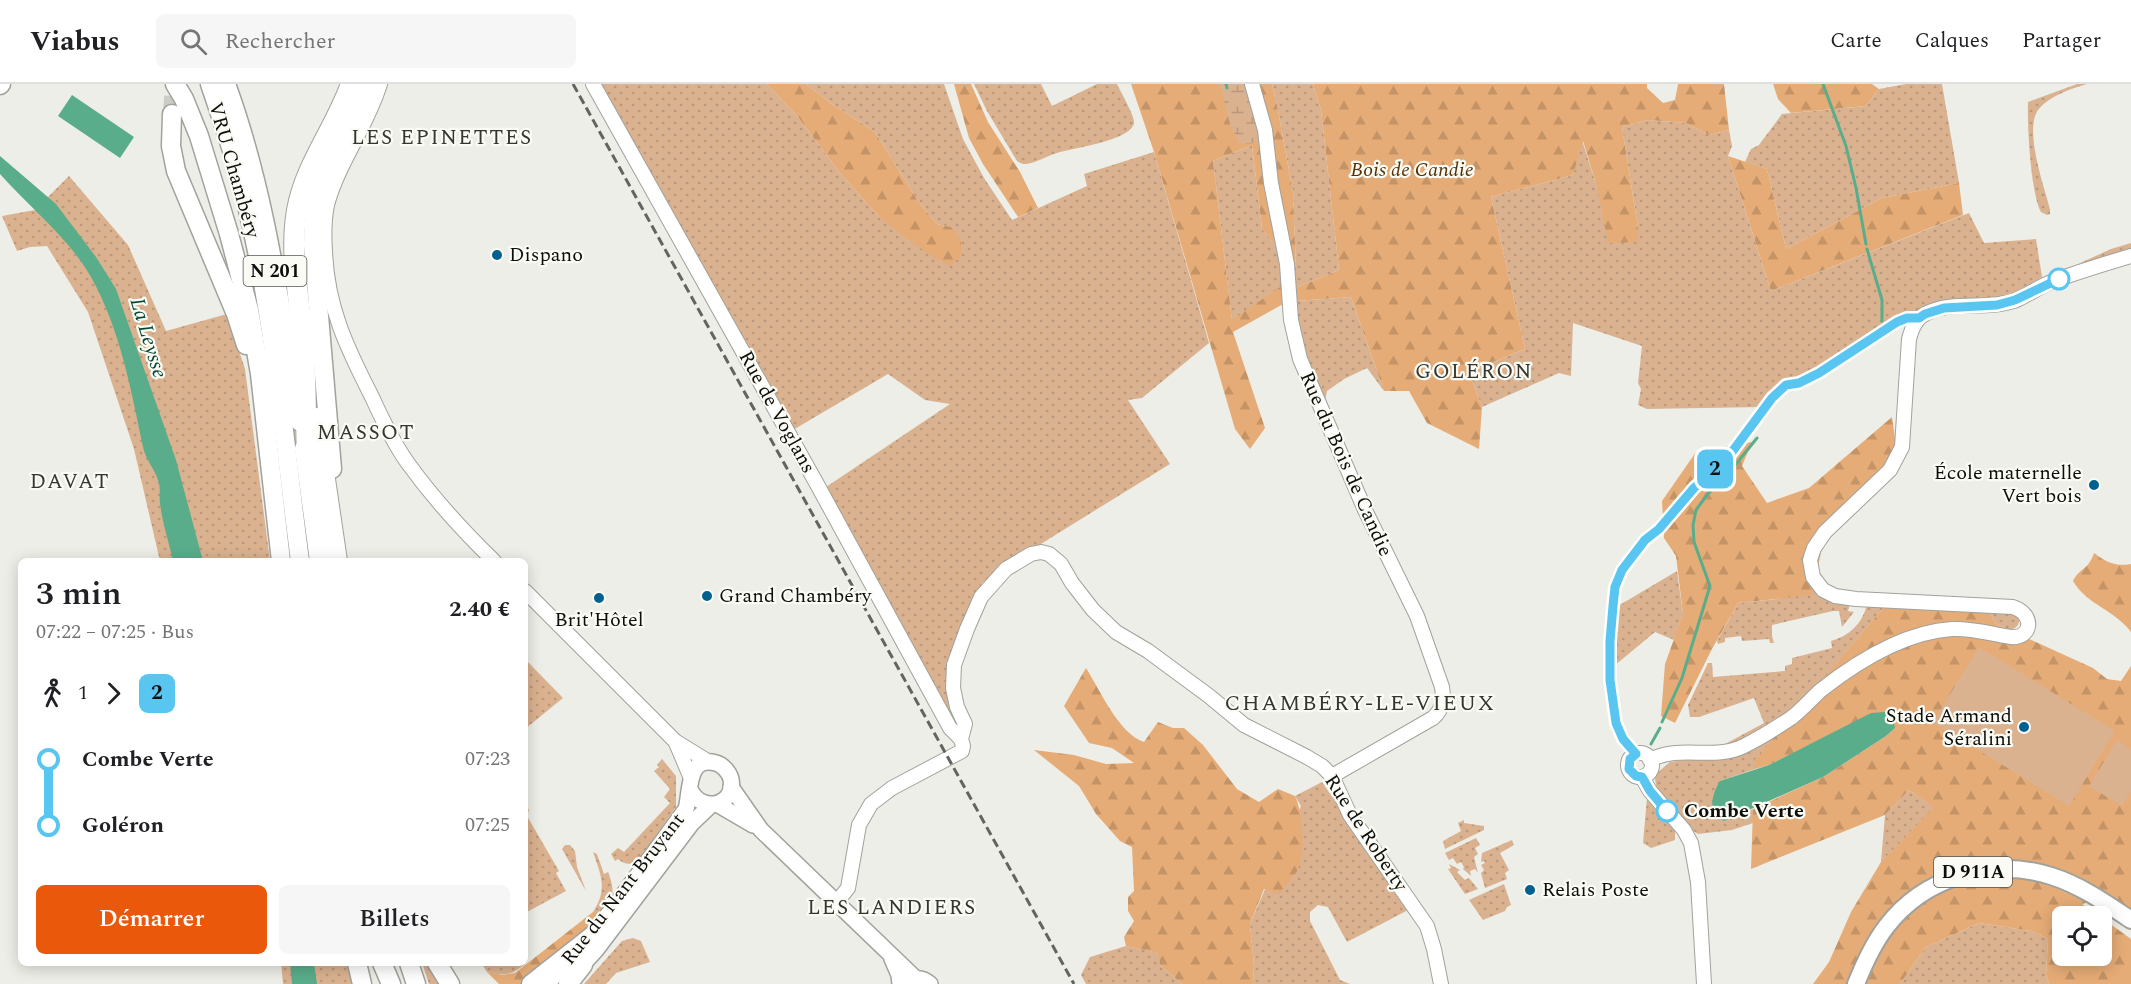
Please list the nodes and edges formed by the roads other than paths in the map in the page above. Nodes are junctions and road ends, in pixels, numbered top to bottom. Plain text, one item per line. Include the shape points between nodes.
1 (175, 84) edge
2 (210, 84) edge
3 (226, 84) edge
4 (351, 84) edge
5 (368, 84) edge
6 (380, 84) edge
7 (593, 84) edge
8 (1252, 84) edge
9 (172, 114) tunnel mouth
10 (2131, 256) edge
11 (304, 353) junction
12 (270, 462) junction
13 (307, 462) junction
14 (281, 558) edge
15 (300, 558) edge
16 (319, 558) edge
17 (337, 558) edge
18 (337, 558) edge
19 (491, 558) edge
20 (528, 594) edge
21 (961, 739) junction
22 (675, 741) junction
23 (1650, 760) junction
24 (709, 762) junction
25 (1332, 776) junction
26 (1642, 777) junction
27 (690, 783) junction
28 (731, 787) junction
29 (714, 804) junction
30 (761, 830) junction
31 (836, 903) junction
32 (2131, 920) edge
33 (2131, 930) edge
34 (592, 936) junction
35 (891, 956) junction
36 (583, 965) junction
37 (358, 966) edge
38 (383, 966) edge
39 (390, 966) edge
40 (410, 966) edge
41 (439, 966) edge
42 (918, 982) edge
43 (450, 983) edge
44 (362, 984) edge
45 (391, 984) edge
46 (396, 984) edge
47 (416, 984) edge
48 (531, 984) edge
49 (547, 984) edge
50 (563, 984) edge
51 (568, 984) edge
52 (900, 984) edge
53 (1441, 984) edge
54 (1704, 984) edge
55 (1856, 984) edge
56 (1865, 984) edge

1 - 12 highway via 199,136 242,283 260,374
2 - 15 highway, VRU Chambéry / N 201 via 246,201 265,291
3 - 13 highway, VRU Chambéry / N 201 via 269,239
4 - 11 highway via 306,179 297,208 296,256
5 - 18 highway via 322,183 313,223
6 - 19 street via 327,207 324,234 329,294 349,352 402,455 448,515
7 - 21 street, Rue de Voglans via 950,728
8 - 25 street, Rue du Bois de Candie via 1265,129 1273,200 1287,264 1291,320 1300,359 1365,510 1417,616 1442,687 1442,705 1433,718
9 - 12 highway via 171,146 176,171 242,334
10 - 23 street via 2049,283 2015,300 1944,308 1919,318 1909,339 1902,447 1890,470 1825,532 1810,560 1813,577 1823,590 1835,596 2013,607 2028,618 2024,632 2018,637 1973,629 1929,632 1852,668 1791,717 1743,747 1716,754 1670,753
11 - 13 highway
11 - 17 highway
12 - 14 highway
13 - 16 highway, N 201
20 - 22 street
21 - 25 street, Rue de Roberty via 964,724 953,688 954,665 967,629 981,597 1006,569 1041,552 1061,564 1093,610 1116,632 1156,657 1244,725 1307,757
21 - 31 street via 962,751 892,788 872,804 859,825 848,888
22 - 24 street
22 - 27 street
23 - 26 street via 1651,769
23 - 26 street via 1641,753 1629,762 1630,772
24 - 27 main road via 698,766
24 - 28 main road via 727,770
25 - 53 street, Rue de Roberty via 1350,815 1427,926
26 - 54 street via 1691,843 1698,882
27 - 29 main road via 695,799
27 - 34 main road, Rue du Nant Bruyant via 686,809
28 - 29 main road via 729,794
28 - 30 main road
29 - 30 main road
29 - 36 main road, Rue du Nant Bruyant via 692,823
30 - 31 main road
31 - 35 main road
32 - 55 main road, D 911A via 2051,876 1997,868 1969,872 1923,892 1905,906 1886,926
33 - 56 main road, D 911A via 2074,894 2047,883 1998,877 1970,880 1928,898 1910,912 1892,933
34 - 48 highway
34 - 49 main road, Rue du Nant Bruyant
35 - 42 main road
35 - 52 main road
36 - 50 main road, Rue du Nant Bruyant
36 - 51 highway
37 - 44 highway
38 - 45 highway
39 - 46 highway
40 - 47 highway
41 - 43 highway

